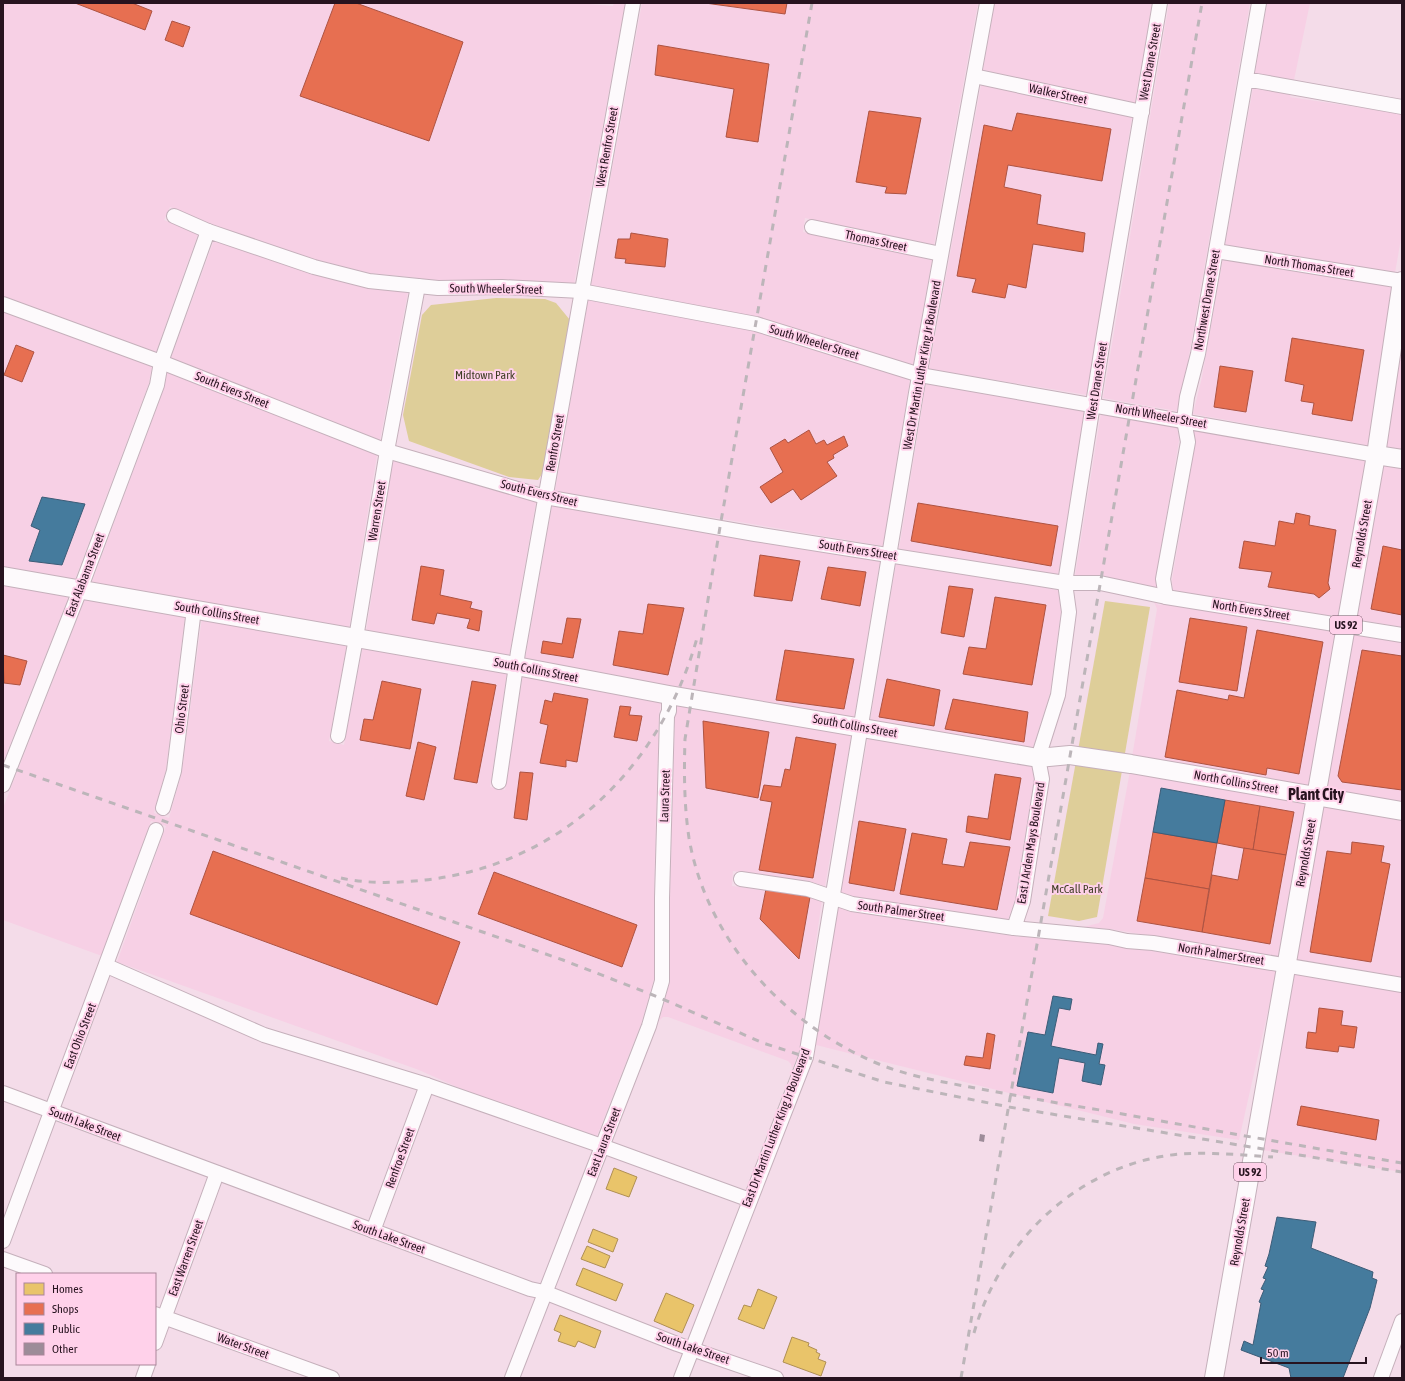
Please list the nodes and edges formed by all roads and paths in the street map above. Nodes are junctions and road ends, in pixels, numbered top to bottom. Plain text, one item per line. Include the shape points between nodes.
1 (633, 3) edge
2 (987, 3) edge
3 (1160, 3) edge
4 (1258, 3) edge
5 (974, 76) junction
6 (1246, 81) junction
7 (1402, 107) edge
8 (1142, 112) junction
9 (174, 216) dead end
10 (812, 227) dead end
11 (208, 231) junction
12 (1216, 251) junction
13 (941, 254) junction
14 (1402, 281) edge
15 (418, 286) junction
16 (581, 291) junction
17 (3, 304) edge
18 (161, 362) junction
19 (920, 375) junction
20 (1094, 404) junction
21 (1184, 420) junction
22 (386, 451) junction
23 (1376, 455) junction
24 (1402, 459) edge
25 (545, 497) junction
26 (889, 555) junction
27 (3, 576) edge
28 (1066, 583) junction
29 (1100, 583) joint
30 (80, 590) junction
31 (1166, 597) junction
32 (194, 609) junction
33 (1346, 625) junction
34 (1402, 635) edge
35 (356, 638) junction
36 (516, 666) junction
37 (669, 695) junction
38 (861, 727) junction
39 (338, 736) dead end
40 (1070, 756) joint
41 (1038, 758) junction
42 (499, 782) dead end
43 (3, 785) edge
44 (1316, 796) junction
45 (163, 808) dead end
46 (1402, 810) edge
47 (156, 830) dead end
48 (741, 879) dead end
49 (831, 896) junction
50 (662, 898) joint
51 (1014, 928) junction
52 (1039, 930) joint
53 (1286, 965) junction
54 (107, 966) junction
55 (1402, 985) edge
56 (427, 1085) junction
57 (3, 1093) edge
58 (52, 1111) junction
59 (602, 1146) junction
60 (217, 1173) junction
61 (750, 1200) junction
62 (373, 1231) junction
63 (3, 1241) edge
64 (3, 1259) edge
65 (42, 1273) edge
66 (544, 1292) junction
67 (160, 1316) edge
68 (1402, 1321) edge
69 (156, 1338) edge
70 (693, 1348) junction
71 (148, 1365) edge
72 (143, 1378) edge
73 (332, 1378) edge
74 (512, 1378) edge
75 (681, 1378) edge
76 (776, 1378) edge
77 (1215, 1378) edge
78 (1381, 1378) edge

1 - 16 street, West Renfro Street
2 - 5 street, West Dr Martin Luther King Jr Boulevard
3 - 8 street, West Drane Street
4 - 6 street, Northwest Drane Street
5 - 8 street, Walker Street
5 - 13 street, West Dr Martin Luther King Jr Boulevard
6 - 7 street
6 - 12 street, Northwest Drane Street
8 - 20 street, West Drane Street
9 - 11 street, South Wheeler Street
10 - 13 street, Thomas Street
11 - 15 street, South Wheeler Street via 314,267 369,281
11 - 18 street
12 - 14 street, North Thomas Street
12 - 21 street, Northwest Drane Street
13 - 19 street, West Dr Martin Luther King Jr Boulevard
14 - 23 main road, Reynolds Street / US 92
15 - 16 street, South Wheeler Street
15 - 22 street, Warren Street
16 - 19 street, South Wheeler Street via 756,324
16 - 25 street, Renfro Street
17 - 18 street, South Evers Street
18 - 22 street, South Evers Street
18 - 30 street, East Alabama Street via 157,385
19 - 20 street, North Wheeler Street
19 - 26 street, West Dr Martin Luther King Jr Boulevard
20 - 21 street, North Wheeler Street
20 - 28 street, West Drane Street
21 - 23 street, North Wheeler Street
21 - 31 street, Northwest Drane Street via 1188,442 1163,579
22 - 25 street, South Evers Street
22 - 35 street, Warren Street
23 - 24 main road, North Wheeler Street
23 - 33 main road, Reynolds Street / US 92
25 - 26 street, South Evers Street
25 - 36 street, Renfro Street
26 - 28 street, South Evers Street
26 - 38 street, West Dr Martin Luther King Jr Boulevard
27 - 30 main road, South Collins Street
28 - 29 street, South Evers Street
28 - 41 street, West Drane Street via 1069,612 1058,695
29 - 31 street, North Evers Street
30 - 32 main road, South Collins Street
30 - 43 street, East Alabama Street
31 - 33 street, North Evers Street
32 - 35 main road, South Collins Street
32 - 45 street, Ohio Street via 174,771
33 - 34 street, North Evers Street
33 - 44 main road, Reynolds Street / US 92
35 - 36 main road, South Collins Street
35 - 39 street, Warren Street
36 - 37 main road, South Collins Street
36 - 42 street, Renfro Street
37 - 38 main road, South Collins Street
37 - 50 street, Laura Street
38 - 41 main road, South Collins Street
38 - 49 street, East Dr Martin Luther King Jr Boulevard
40 - 41 main road, South Collins Street
40 - 44 main road, North Collins Street
41 - 51 street, East J Arden Mays Boulevard via 1042,779 1023,901
44 - 46 main road, North Collins Street
44 - 53 main road, Reynolds Street / US 92
47 - 54 street, East Ohio Street
48 - 49 street, South Palmer Street via 808,889
49 - 51 street, South Palmer Street via 852,904
49 - 61 street, East Dr Martin Luther King Jr Boulevard via 806,1057
50 - 59 street, East Laura Street via 662,981 649,1026
51 - 52 street, South Palmer Street
52 - 53 street, North Palmer Street via 1153,943
53 - 55 street, North Palmer Street
53 - 77 main road, Reynolds Street / US 92
54 - 56 street via 264,1035
54 - 58 street, East Ohio Street
56 - 59 street
56 - 62 street, Renfroe Street
57 - 58 street, South Lake Street
58 - 60 street, South Lake Street
58 - 63 street, East Ohio Street
59 - 61 street
59 - 66 street, East Laura Street
60 - 62 street, South Lake Street
60 - 67 street, East Warren Street
61 - 70 street, East Dr Martin Luther King Jr Boulevard
62 - 66 street, South Lake Street
64 - 65 street
66 - 70 street, South Lake Street
66 - 74 street, East Laura Street
67 - 69 street, East Warren Street
67 - 73 street, Water Street
68 - 78 street
70 - 75 street, East Dr Martin Luther King Jr Boulevard
70 - 76 street, South Lake Street
71 - 72 street

